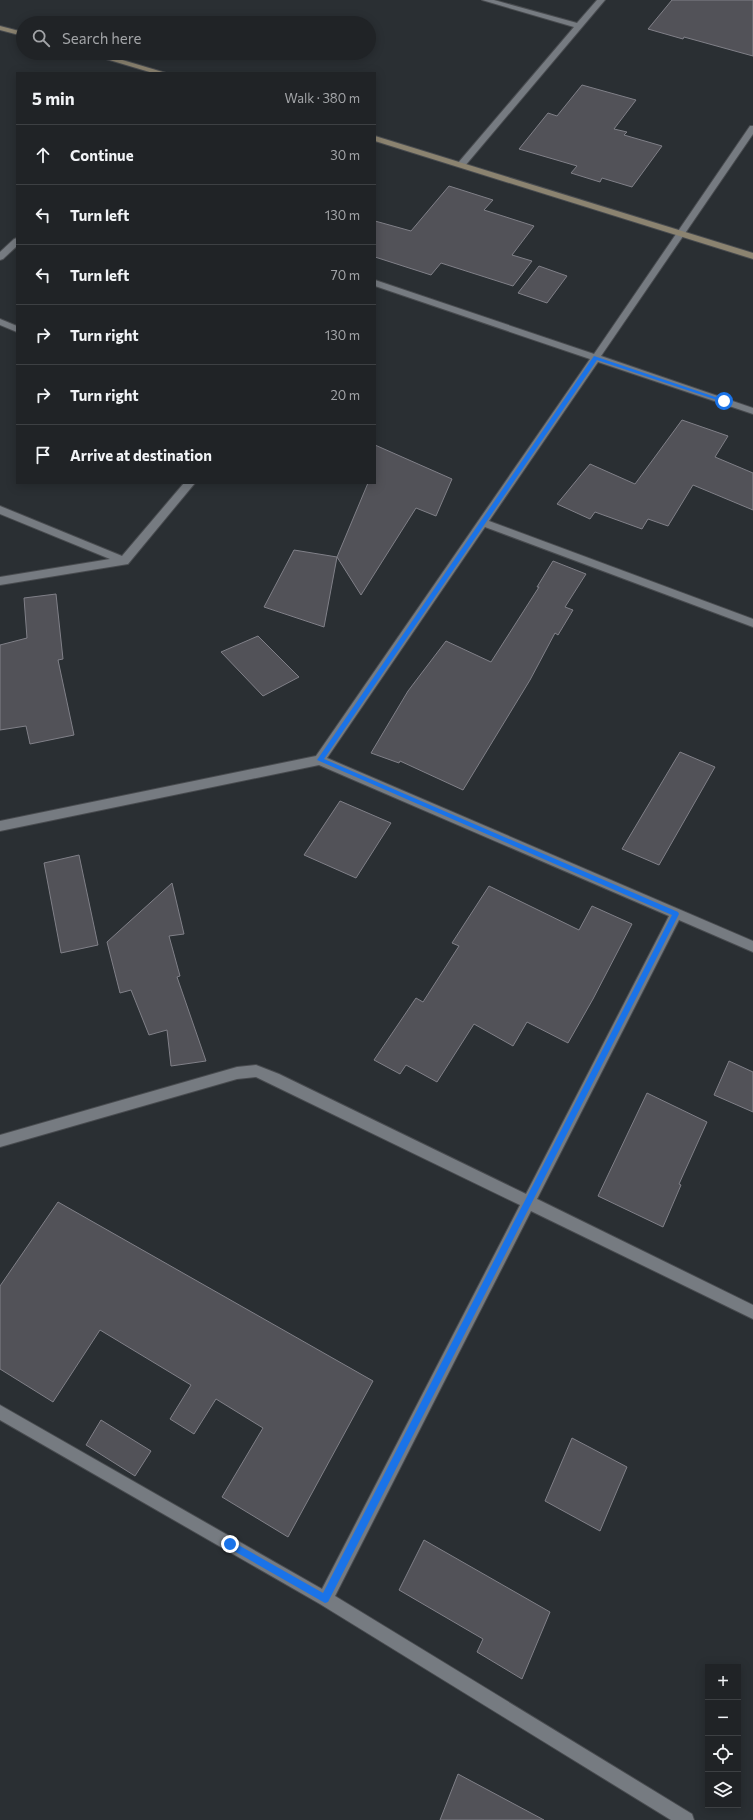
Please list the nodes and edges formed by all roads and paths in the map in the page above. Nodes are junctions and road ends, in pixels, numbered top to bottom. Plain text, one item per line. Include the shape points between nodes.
1 (486, 0) edge
2 (601, 0) edge
3 (579, 26) junction
4 (0, 28) edge
5 (16, 32) edge
6 (115, 60) edge
7 (158, 72) edge
8 (753, 128) edge
9 (376, 138) edge
10 (461, 165) junction
11 (681, 234) junction
12 (16, 242) edge
13 (753, 256) edge
14 (0, 257) edge
15 (376, 283) edge
16 (0, 322) edge
17 (16, 329) edge
18 (596, 358) junction
19 (753, 411) edge
20 (189, 484) edge
21 (0, 510) edge
22 (483, 522) junction
23 (124, 561) junction
24 (0, 581) edge
25 (753, 623) edge
26 (320, 760) junction
27 (0, 826) edge
28 (676, 914) junction
29 (753, 947) edge
30 (0, 1141) edge
31 (528, 1202) junction
32 (753, 1312) edge
33 (0, 1412) edge
34 (325, 1599) junction
35 (686, 1820) edge

1 - 3 street
2 - 3 street
3 - 10 street
4 - 5 street
6 - 7 street
8 - 11 street
9 - 10 street
10 - 11 street
11 - 13 street
11 - 18 street
12 - 14 street
15 - 18 street
16 - 17 street
18 - 19 street
18 - 22 street
20 - 23 street
21 - 23 street
22 - 25 street
22 - 26 street
23 - 24 street
26 - 27 street
26 - 28 street
28 - 29 street
28 - 31 street
30 - 31 street via 237,1073 256,1071
31 - 32 street
31 - 34 street
33 - 34 street
34 - 35 street

